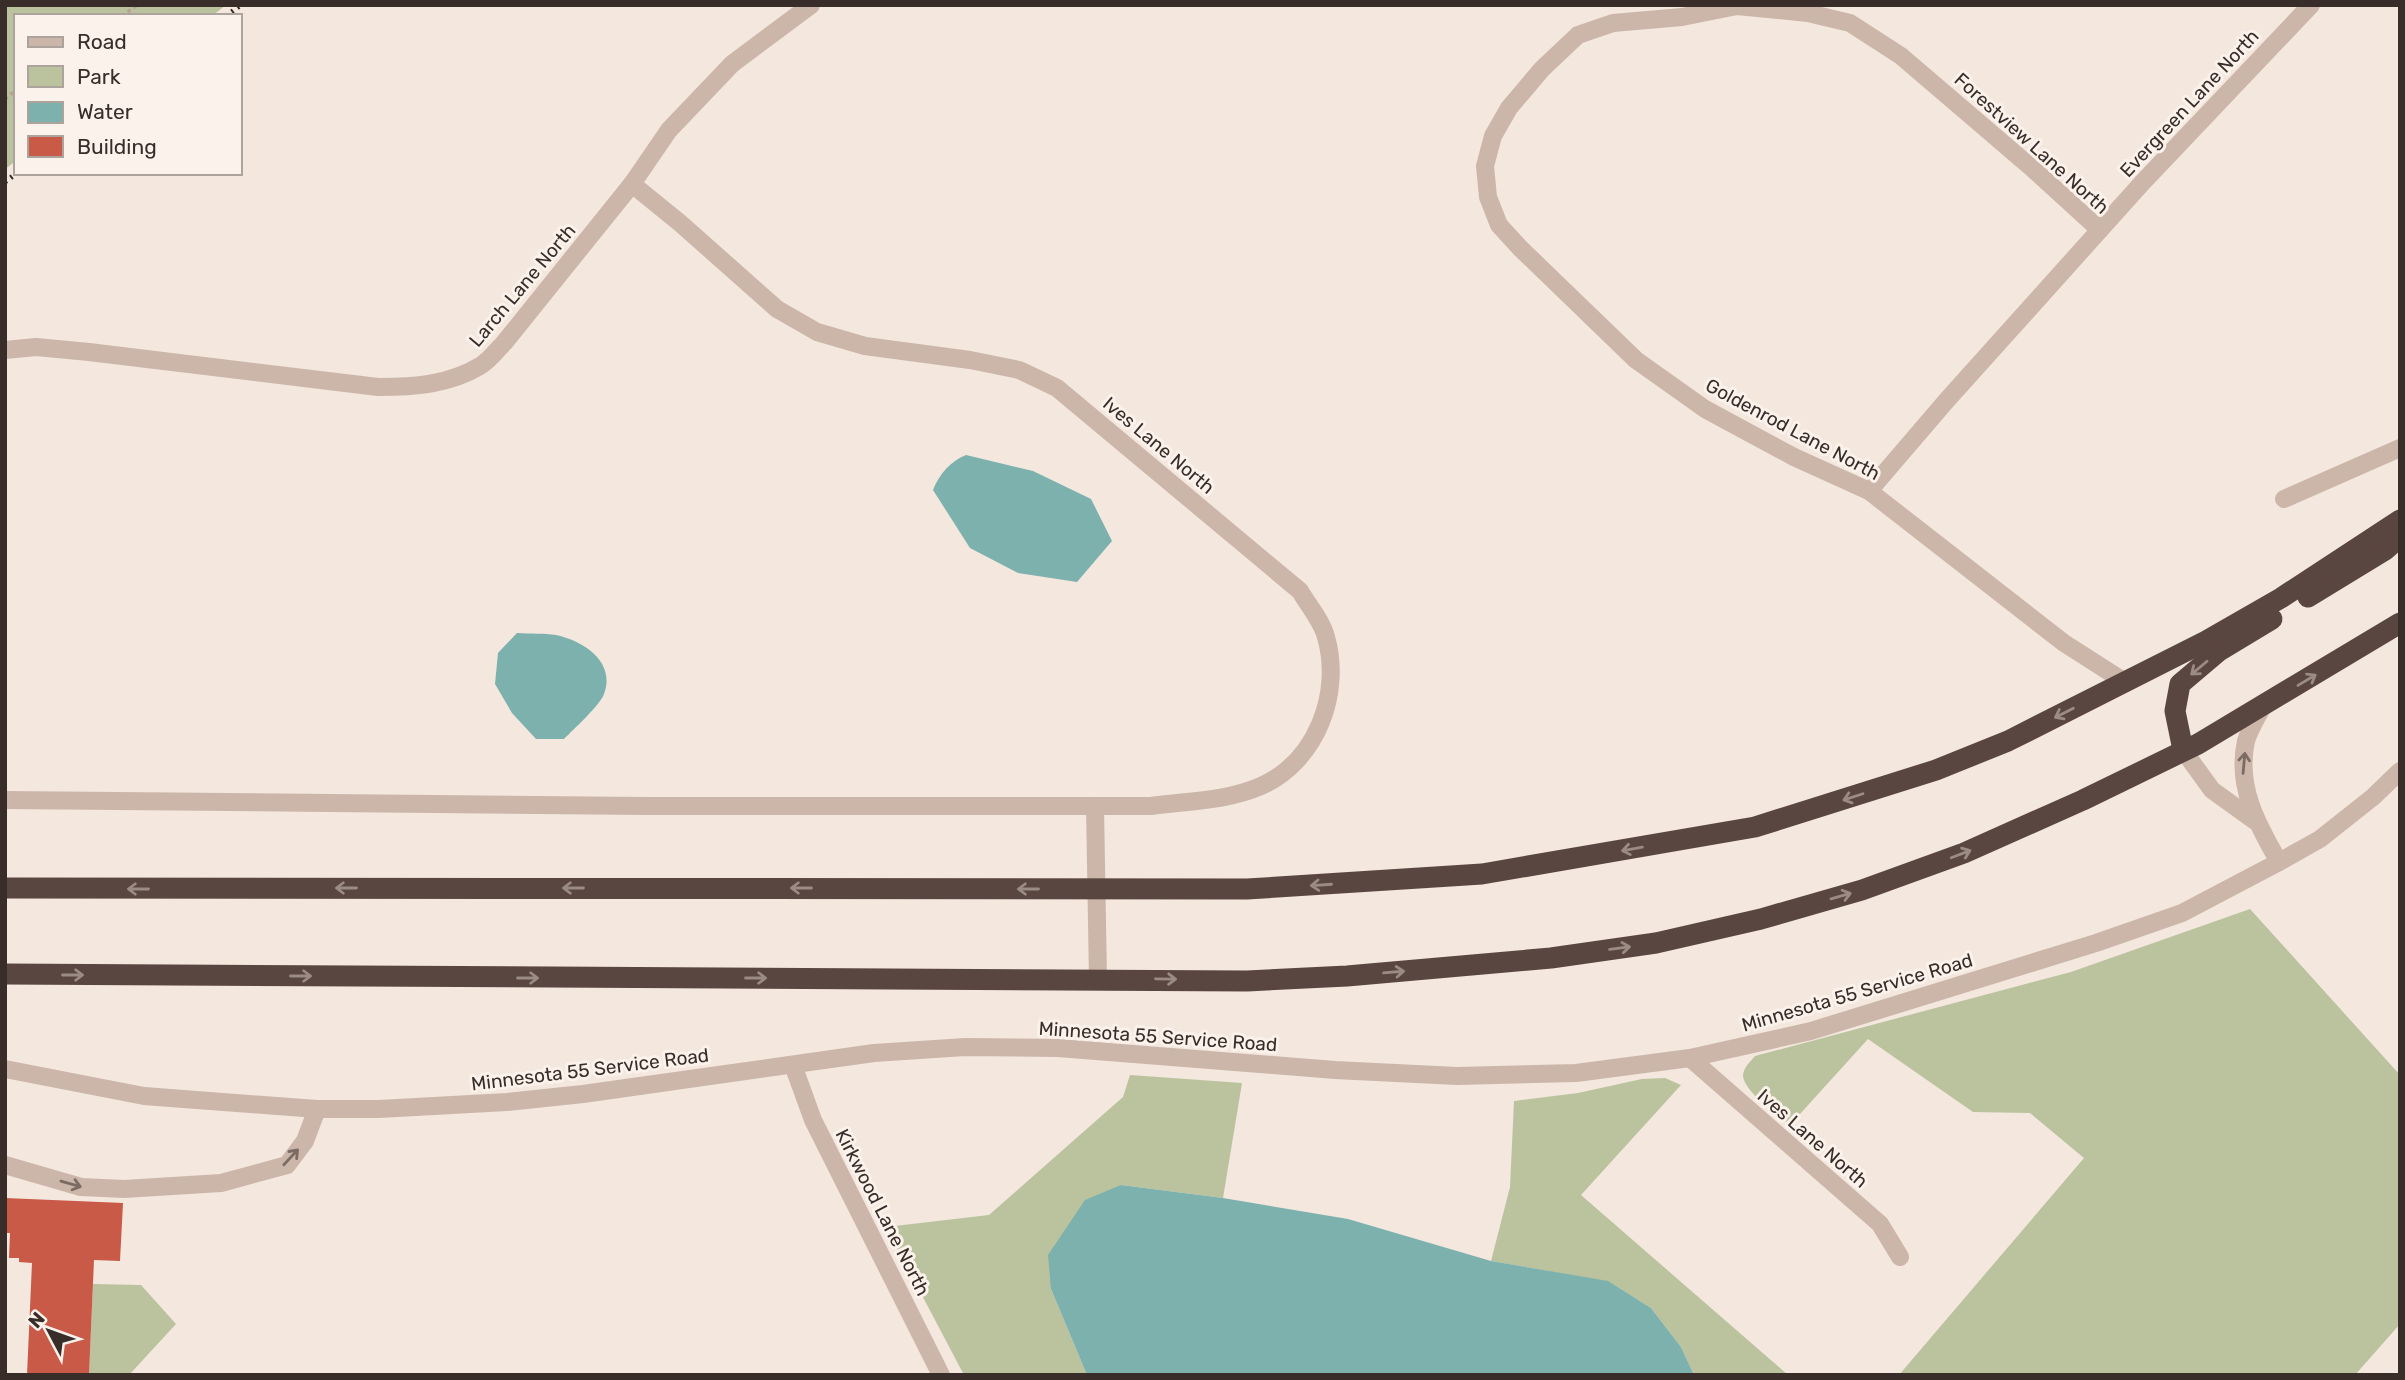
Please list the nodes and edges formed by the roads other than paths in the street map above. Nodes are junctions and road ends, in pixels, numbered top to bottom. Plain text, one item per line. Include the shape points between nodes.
1 (811, 5) edge
2 (2311, 5) edge
3 (1613, 23) joint
4 (632, 184) junction
5 (2100, 230) junction
6 (5, 350) edge
7 (2400, 448) edge
8 (1869, 491) junction
9 (2284, 499) dead end
10 (2400, 520) edge
11 (2400, 537) edge
12 (2400, 623) edge
13 (2125, 682) junction
14 (2263, 706) junction
15 (2183, 750) junction
16 (2400, 771) edge
17 (5, 800) edge
18 (1095, 807) junction
19 (2255, 821) junction
20 (2279, 862) junction
21 (5, 888) edge
22 (1096, 889) junction
23 (5, 974) edge
24 (1098, 979) junction
25 (1690, 1058) junction
26 (793, 1065) junction
27 (5, 1069) edge
28 (317, 1109) junction
29 (5, 1165) edge
30 (1900, 1257) dead end
31 (941, 1375) edge

1 - 4 street, Larch Lane North via 732,64 669,130
2 - 5 street, Evergreen Lane North
3 - 5 street, Forestview Lane North via 1737,6 1808,13 1850,23 1901,56
3 - 8 street, Goldenrod Lane North via 1578,35 1509,108 1493,136 1485,166 1488,197 1500,225 1636,360 1695,402 1794,457
4 - 6 street, Larch Lane North via 504,343 482,365 448,380 414,387 378,387 89,352 36,347
4 - 18 street, Ives Lane North via 777,309 817,332 907,354 1019,370 1057,388 1300,590 1326,636 1332,686 1320,729 1294,762 1263,785 1229,796 1151,806
5 - 8 street, Forestview Lane North
7 - 9 street
8 - 13 street, Goldenrod Lane North via 2064,643
10 - 13 highway via 2281,598
11 -> 15 highway via 2219,651 2180,684 2175,711
14 -> 12 highway
13 -> 22 highway via 2008,741 1936,770 1755,827 1482,874 1247,890
14 - 15 highway
19 -> 14 street via 2243,777 2246,740
15 - 19 street via 2212,790
24 -> 15 highway via 1247,981 1347,976 1551,958 1656,943 1825,901 1964,853
16 - 20 street, Minnesota 55 Service Road via 2320,839
17 - 18 street, Ives Lane North
18 - 22 street
19 - 20 street
20 - 25 street, Minnesota 55 Service Road via 2182,912 2096,943 1811,1031
22 -> 21 highway
22 - 24 street
23 -> 24 highway
25 - 26 street, Minnesota 55 Service Road via 1576,1073 1457,1076 1058,1048 965,1047 874,1053
25 - 30 street, Ives Lane North via 1880,1224
26 - 28 street, Minnesota 55 Service Road via 507,1102
26 - 31 street, Kirkwood Lane North via 813,1120
27 - 28 street, Minnesota 55 Service Road via 144,1096
29 -> 28 street via 81,1187 221,1183 287,1165 305,1142

